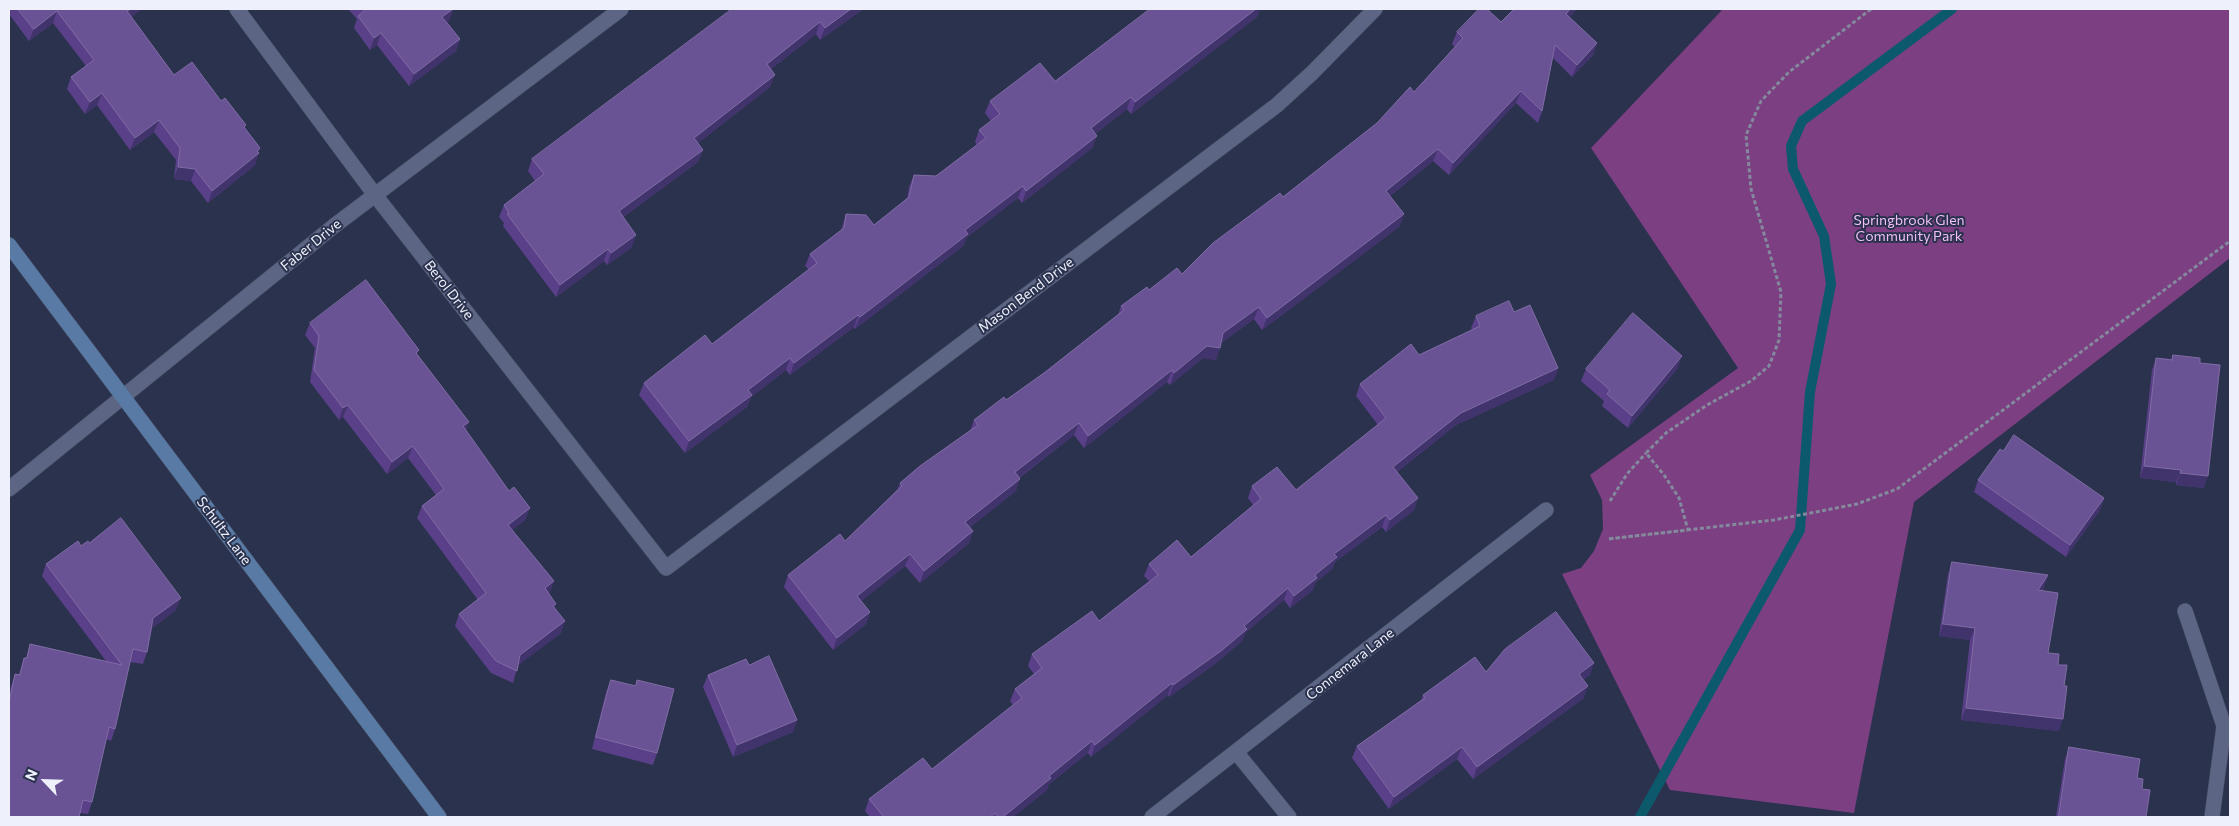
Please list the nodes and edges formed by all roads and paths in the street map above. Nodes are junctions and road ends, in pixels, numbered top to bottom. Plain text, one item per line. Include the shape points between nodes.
1 (237, 9) edge
2 (621, 9) edge
3 (1375, 9) edge
4 (1871, 9) edge
5 (375, 195) junction
6 (2230, 241) edge
7 (9, 245) edge
8 (123, 397) junction
9 (1646, 453) junction
10 (9, 489) edge
11 (1610, 501) dead end
12 (1546, 510) dead end
13 (666, 568) joint
14 (2185, 611) dead end
15 (1236, 752) junction
16 (439, 817) edge
17 (1152, 817) edge
18 (1289, 817) edge
19 (2212, 817) edge

1 - 5 street, Berol Drive
2 - 5 street, Faber Drive
3 - 13 street, Mason Bend Drive via 1277,105
4 - 9 path via 1789,72 1761,101 1746,135 1751,189 1781,292 1779,340 1769,366 1751,381 1666,433
5 - 8 street, Faber Drive
5 - 13 street, Berol Drive
6 - 9 path via 1898,489 1857,504 1746,524 1608,539 1688,530 1679,498
7 - 8 street, Schultz Lane
8 - 10 street, Faber Drive
8 - 16 street, Schultz Lane
9 - 11 path via 1626,474
12 - 15 street, Connemara Lane
14 - 19 street via 2224,726
15 - 17 street, Connemara Lane
15 - 18 street

